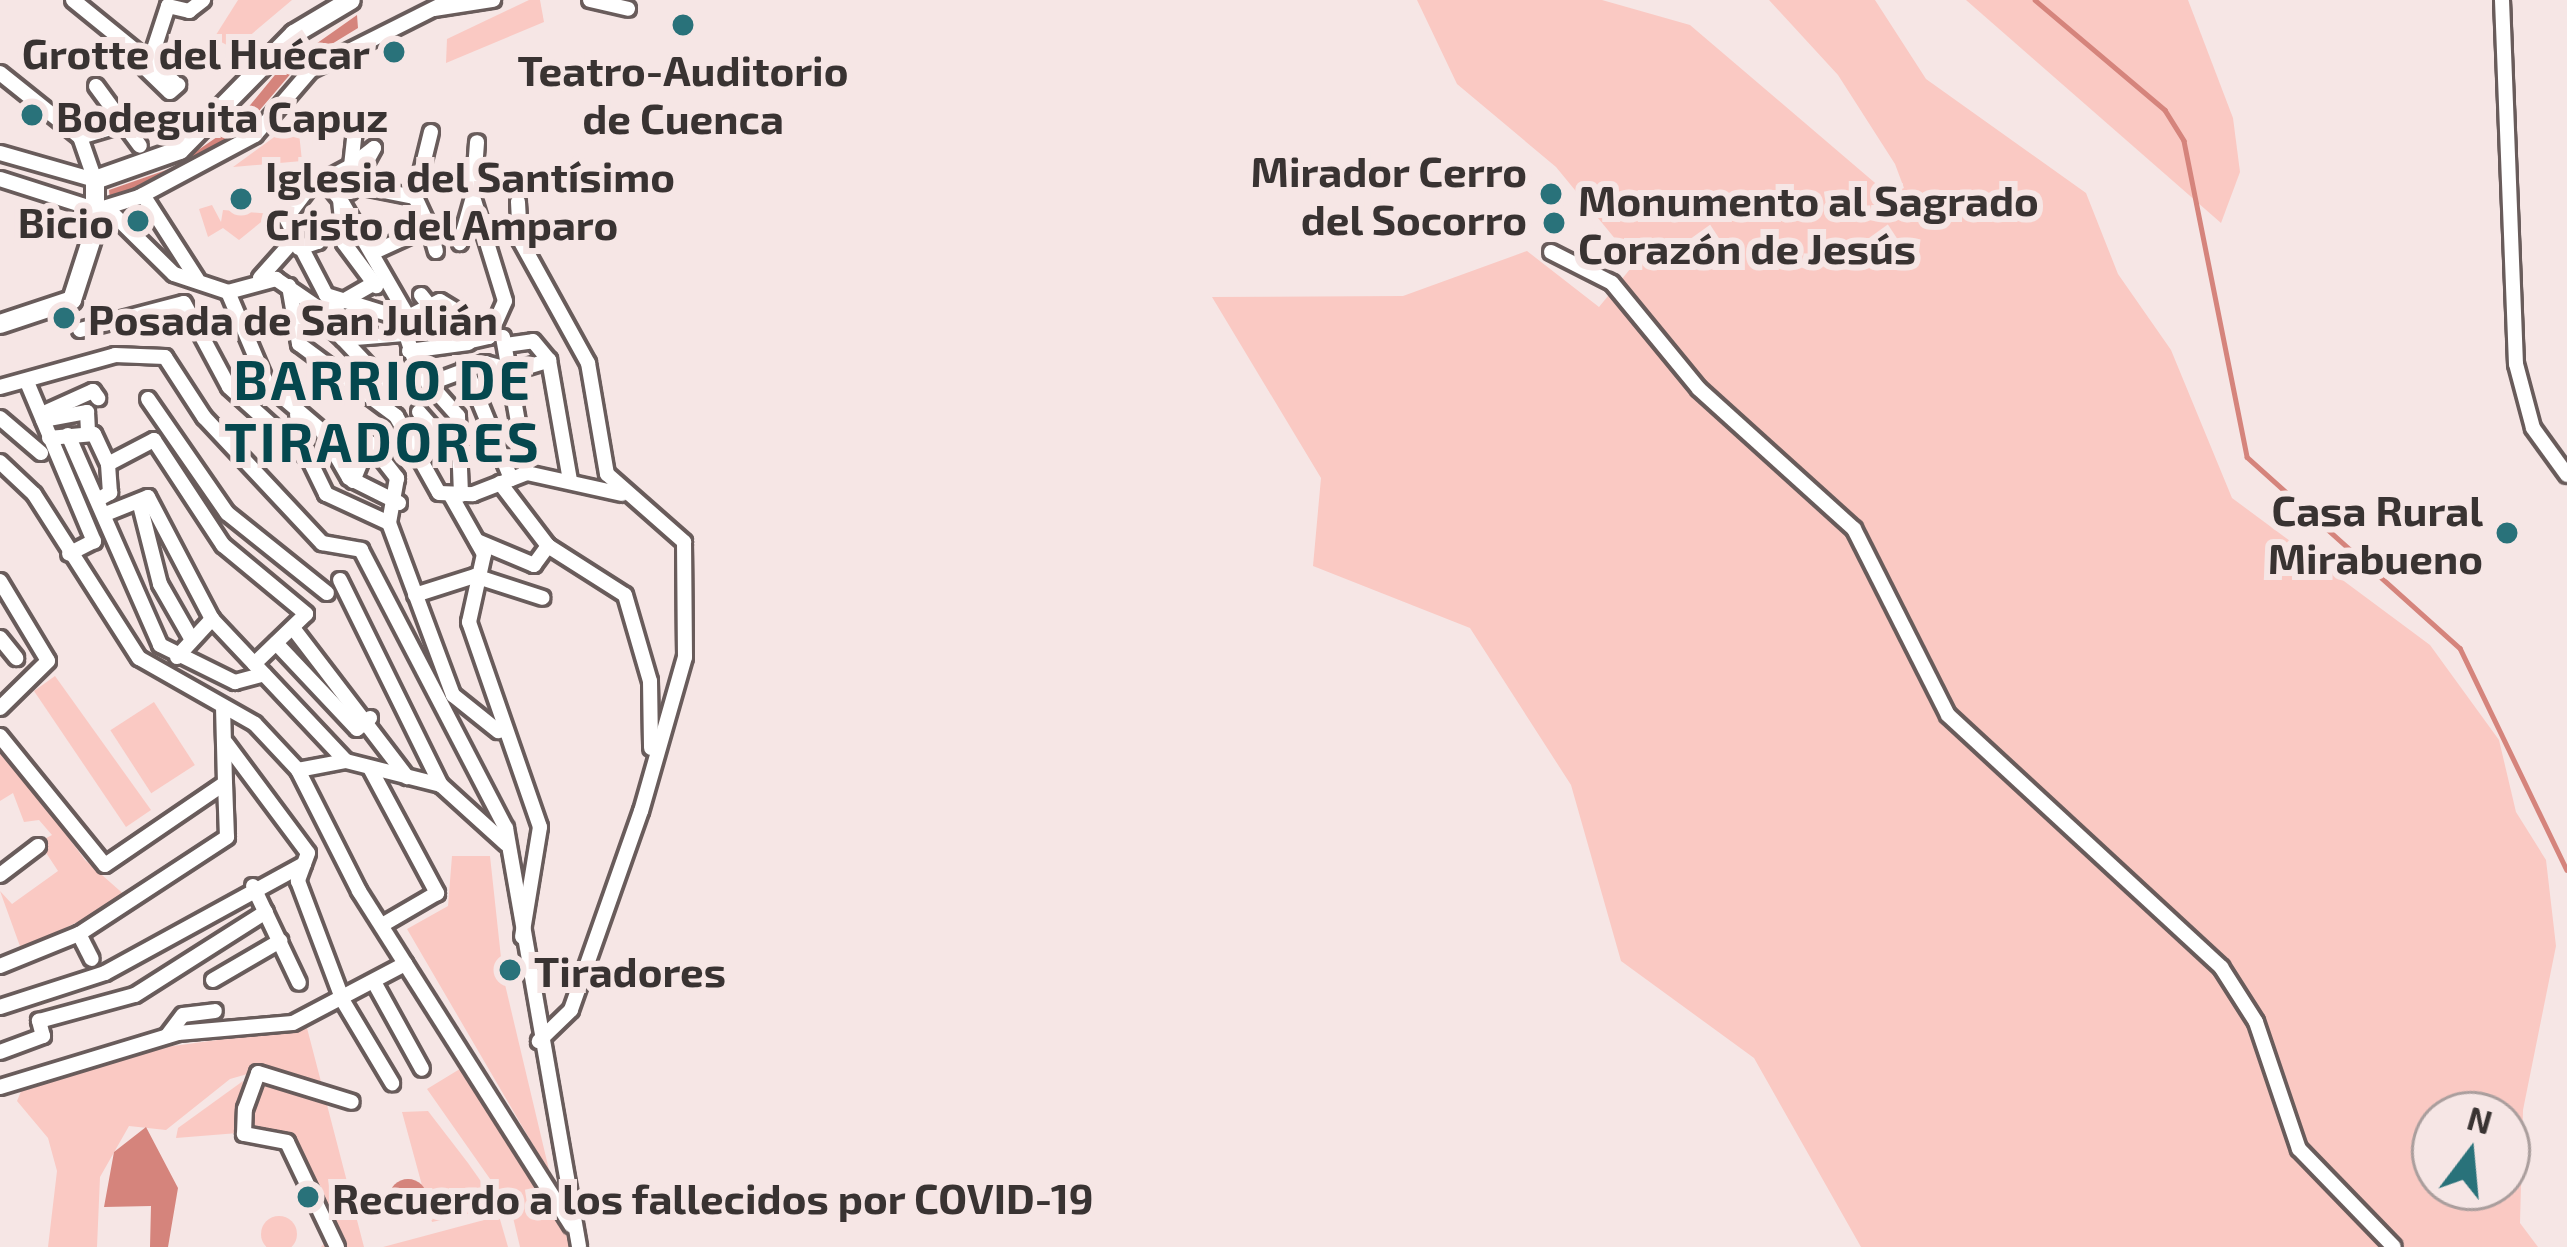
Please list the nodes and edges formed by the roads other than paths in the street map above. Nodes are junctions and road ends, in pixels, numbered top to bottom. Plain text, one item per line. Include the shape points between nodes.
1 (73, 0) edge
2 (194, 0) edge
3 (203, 0) edge
4 (351, 0) edge
5 (451, 0) edge
6 (493, 0) edge
7 (590, 0) edge
8 (2502, 0) edge
9 (166, 3) edge
10 (320, 8) edge
11 (431, 8) junction
12 (628, 9) dead end
13 (149, 62) junction
14 (0, 73) edge
15 (176, 83) dead end
16 (96, 86) dead end
17 (356, 121) dead end
18 (124, 124) junction
19 (431, 132) dead end
20 (80, 137) junction
21 (477, 142) dead end
22 (140, 146) dead end
23 (0, 153) edge
24 (351, 166) junction
25 (0, 179) edge
26 (330, 180) junction
27 (353, 185) junction
28 (141, 196) junction
29 (99, 197) junction
30 (415, 197) junction
31 (473, 197) junction
32 (342, 201) junction
33 (518, 202) dead end
34 (429, 227) junction
35 (315, 231) dead end
36 (460, 243) dead end
37 (296, 244) junction
38 (436, 251) dead end
39 (374, 252) junction
40 (1551, 252) dead end
41 (260, 278) junction
42 (197, 279) junction
43 (318, 280) junction
44 (377, 286) junction
45 (292, 288) junction
46 (223, 291) junction
47 (424, 299) junction
48 (339, 302) junction
49 (184, 303) junction
50 (314, 312) junction
51 (404, 323) junction
52 (0, 324) edge
53 (493, 327) junction
54 (80, 330) dead end
55 (451, 333) junction
56 (343, 339) junction
57 (470, 341) junction
58 (506, 345) junction
59 (409, 351) junction
60 (549, 360) junction
61 (465, 367) junction
62 (514, 371) junction
63 (27, 382) junction
64 (428, 384) junction
65 (0, 387) edge
66 (98, 398) dead end
67 (148, 399) dead end
68 (387, 408) junction
69 (419, 412) dead end
70 (297, 415) junction
71 (43, 417) junction
72 (0, 418) edge
73 (88, 434) junction
74 (68, 435) junction
75 (45, 446) junction
76 (425, 458) junction
77 (309, 459) junction
78 (0, 461) edge
79 (108, 464) junction
80 (527, 473) junction
81 (2567, 475) edge
82 (570, 480) junction
83 (353, 481) junction
84 (506, 481) junction
85 (451, 494) junction
86 (622, 494) junction
87 (139, 501) junction
88 (399, 503) junction
89 (103, 506) junction
90 (389, 523) junction
91 (94, 541) junction
92 (477, 542) junction
93 (548, 546) junction
94 (69, 554) junction
95 (475, 576) junction
96 (340, 580) dead end
97 (0, 581) edge
98 (327, 593) dead end
99 (415, 595) junction
100 (543, 598) dead end
101 (212, 619) junction
102 (293, 628) junction
103 (0, 638) edge
104 (192, 640) junction
105 (276, 643) junction
106 (16, 658) dead end
107 (177, 658) junction
108 (259, 669) junction
109 (0, 707) edge
110 (223, 709) junction
111 (370, 718) junction
112 (498, 731) junction
113 (0, 736) edge
114 (226, 742) junction
115 (652, 754) junction
116 (346, 761) junction
117 (298, 770) junction
118 (371, 770) junction
119 (407, 777) junction
120 (224, 783) junction
121 (441, 785) junction
122 (38, 846) dead end
123 (511, 850) junction
124 (304, 864) junction
125 (0, 875) edge
126 (253, 886) junction
127 (266, 911) junction
128 (382, 926) junction
129 (79, 934) junction
130 (522, 937) junction
131 (280, 941) junction
132 (92, 959) dead end
133 (405, 964) junction
134 (0, 966) edge
135 (213, 980) dead end
136 (374, 982) junction
137 (299, 983) dead end
138 (343, 1000) junction
139 (0, 1007) edge
140 (215, 1011) dead end
141 (167, 1036) junction
142 (539, 1041) junction
143 (0, 1052) edge
144 (422, 1069) dead end
145 (392, 1082) dead end
146 (0, 1087) edge
147 (352, 1102) dead end
148 (578, 1240) edge
149 (338, 1247) edge
150 (2394, 1247) edge

1 - 13 street
2 - 9 street
3 - 9 street via 190,11
4 - 10 street
5 - 11 street
6 - 11 street
7 - 12 street
8 - 81 street via 2516,364 2533,428
9 - 13 street
10 - 29 street via 180,151
11 - 28 street via 310,70 255,135
13 - 15 street
14 - 20 street
16 - 18 street
17 - 24 street
18 - 20 street
18 - 22 street
19 - 30 street
20 - 29 street
21 - 31 street
23 - 29 street
24 - 26 street
24 - 27 street via 374,148
25 - 29 street
26 - 32 street
26 - 37 street via 286,218
27 - 30 street
27 - 32 street
28 - 29 street
28 - 42 street
29 - 42 street via 174,274
29 - 52 street via 69,303
30 - 34 street
31 - 36 street
31 - 53 street via 504,291
32 - 39 street
32 - 44 street via 344,243
33 - 86 street via 520,240 582,345 595,440
34 - 38 street
34 - 39 street
35 - 37 street via 317,242
37 - 41 street
37 - 43 street
39 - 44 street
40 - 150 street via 1612,283 1699,389 1854,529 1948,715 2221,967 2256,1022 2302,1155
41 - 45 street
41 - 46 street
42 - 46 street
43 - 45 street
43 - 48 street
44 - 48 street
44 - 51 street
45 - 50 street
45 - 68 street via 299,344
46 - 49 street
46 - 70 street via 261,376
47 - 51 street
47 - 53 street
47 - 55 street
48 - 50 street
48 - 51 street
49 - 54 street
49 - 77 street via 229,387
50 - 56 street
51 - 55 street
51 - 56 street
51 - 59 street
53 - 57 street
53 - 58 street
55 - 57 street
56 - 68 street via 380,380
57 - 59 street
58 - 60 street via 533,341
58 - 62 street
59 - 64 street
60 - 62 street
60 - 82 street
61 - 62 street
61 - 64 street
61 - 84 street
62 - 80 street
63 - 65 street
63 - 71 street
63 - 123 street via 115,355 165,357 204,417 322,544 362,550
64 - 85 street via 458,416
66 - 71 street via 93,391
67 - 98 street via 227,513
68 - 76 street
69 - 76 street via 438,434
70 - 77 street
70 - 83 street
71 - 73 street via 87,412
71 - 75 street
72 - 75 street
73 - 74 street
73 - 79 street
74 - 75 street
74 - 89 street
75 - 91 street
76 - 85 street
77 - 90 street via 326,494
78 - 94 street
79 - 89 street
79 - 102 street via 154,440 223,545 306,614
80 - 82 street
80 - 84 street
82 - 86 street
83 - 88 street
83 - 88 street via 369,442 397,478
84 - 85 street
84 - 93 street
85 - 92 street
86 - 115 street via 684,542 685,657
87 - 89 street
87 - 101 street via 148,497 166,521
87 - 104 street via 160,584
88 - 90 street
89 - 91 street
89 - 107 street via 145,620
90 - 99 street
91 - 94 street
92 - 93 street via 535,565
92 - 95 street via 485,559
93 - 115 street via 625,595 650,681
94 - 110 street via 139,658
95 - 99 street
95 - 100 street
95 - 112 street via 467,612
96 - 121 street
97 - 109 street via 48,661
99 - 112 street via 453,695
101 - 104 street
101 - 108 street
102 - 105 street
102 - 111 street
103 - 106 street
104 - 107 street
105 - 108 street
105 - 111 street via 357,729
107 - 108 street via 235,682
108 - 116 street
110 - 114 street
110 - 117 street
111 - 119 street
112 - 130 street via 540,827
113 - 120 street via 105,865
114 - 120 street
114 - 124 street via 308,853
115 - 142 street via 571,1010
116 - 117 street
116 - 118 street
117 - 128 street
118 - 119 street
118 - 128 street via 437,893
119 - 121 street
120 - 129 street via 226,837
121 - 123 street
122 - 125 street
123 - 130 street
124 - 126 street
124 - 138 street via 298,881
126 - 127 street
126 - 139 street via 104,973
127 - 131 street
127 - 143 street via 135,995 40,1021 43,1036
128 - 133 street
129 - 132 street
129 - 134 street
130 - 142 street
131 - 135 street
131 - 137 street
133 - 136 street
133 - 148 street
136 - 138 street
136 - 144 street
138 - 141 street via 268,1029
138 - 145 street
140 - 141 street via 183,1015
141 - 146 street via 56,1063
142 - 148 street
147 - 149 street via 258,1073 245,1109 244,1134 287,1142

